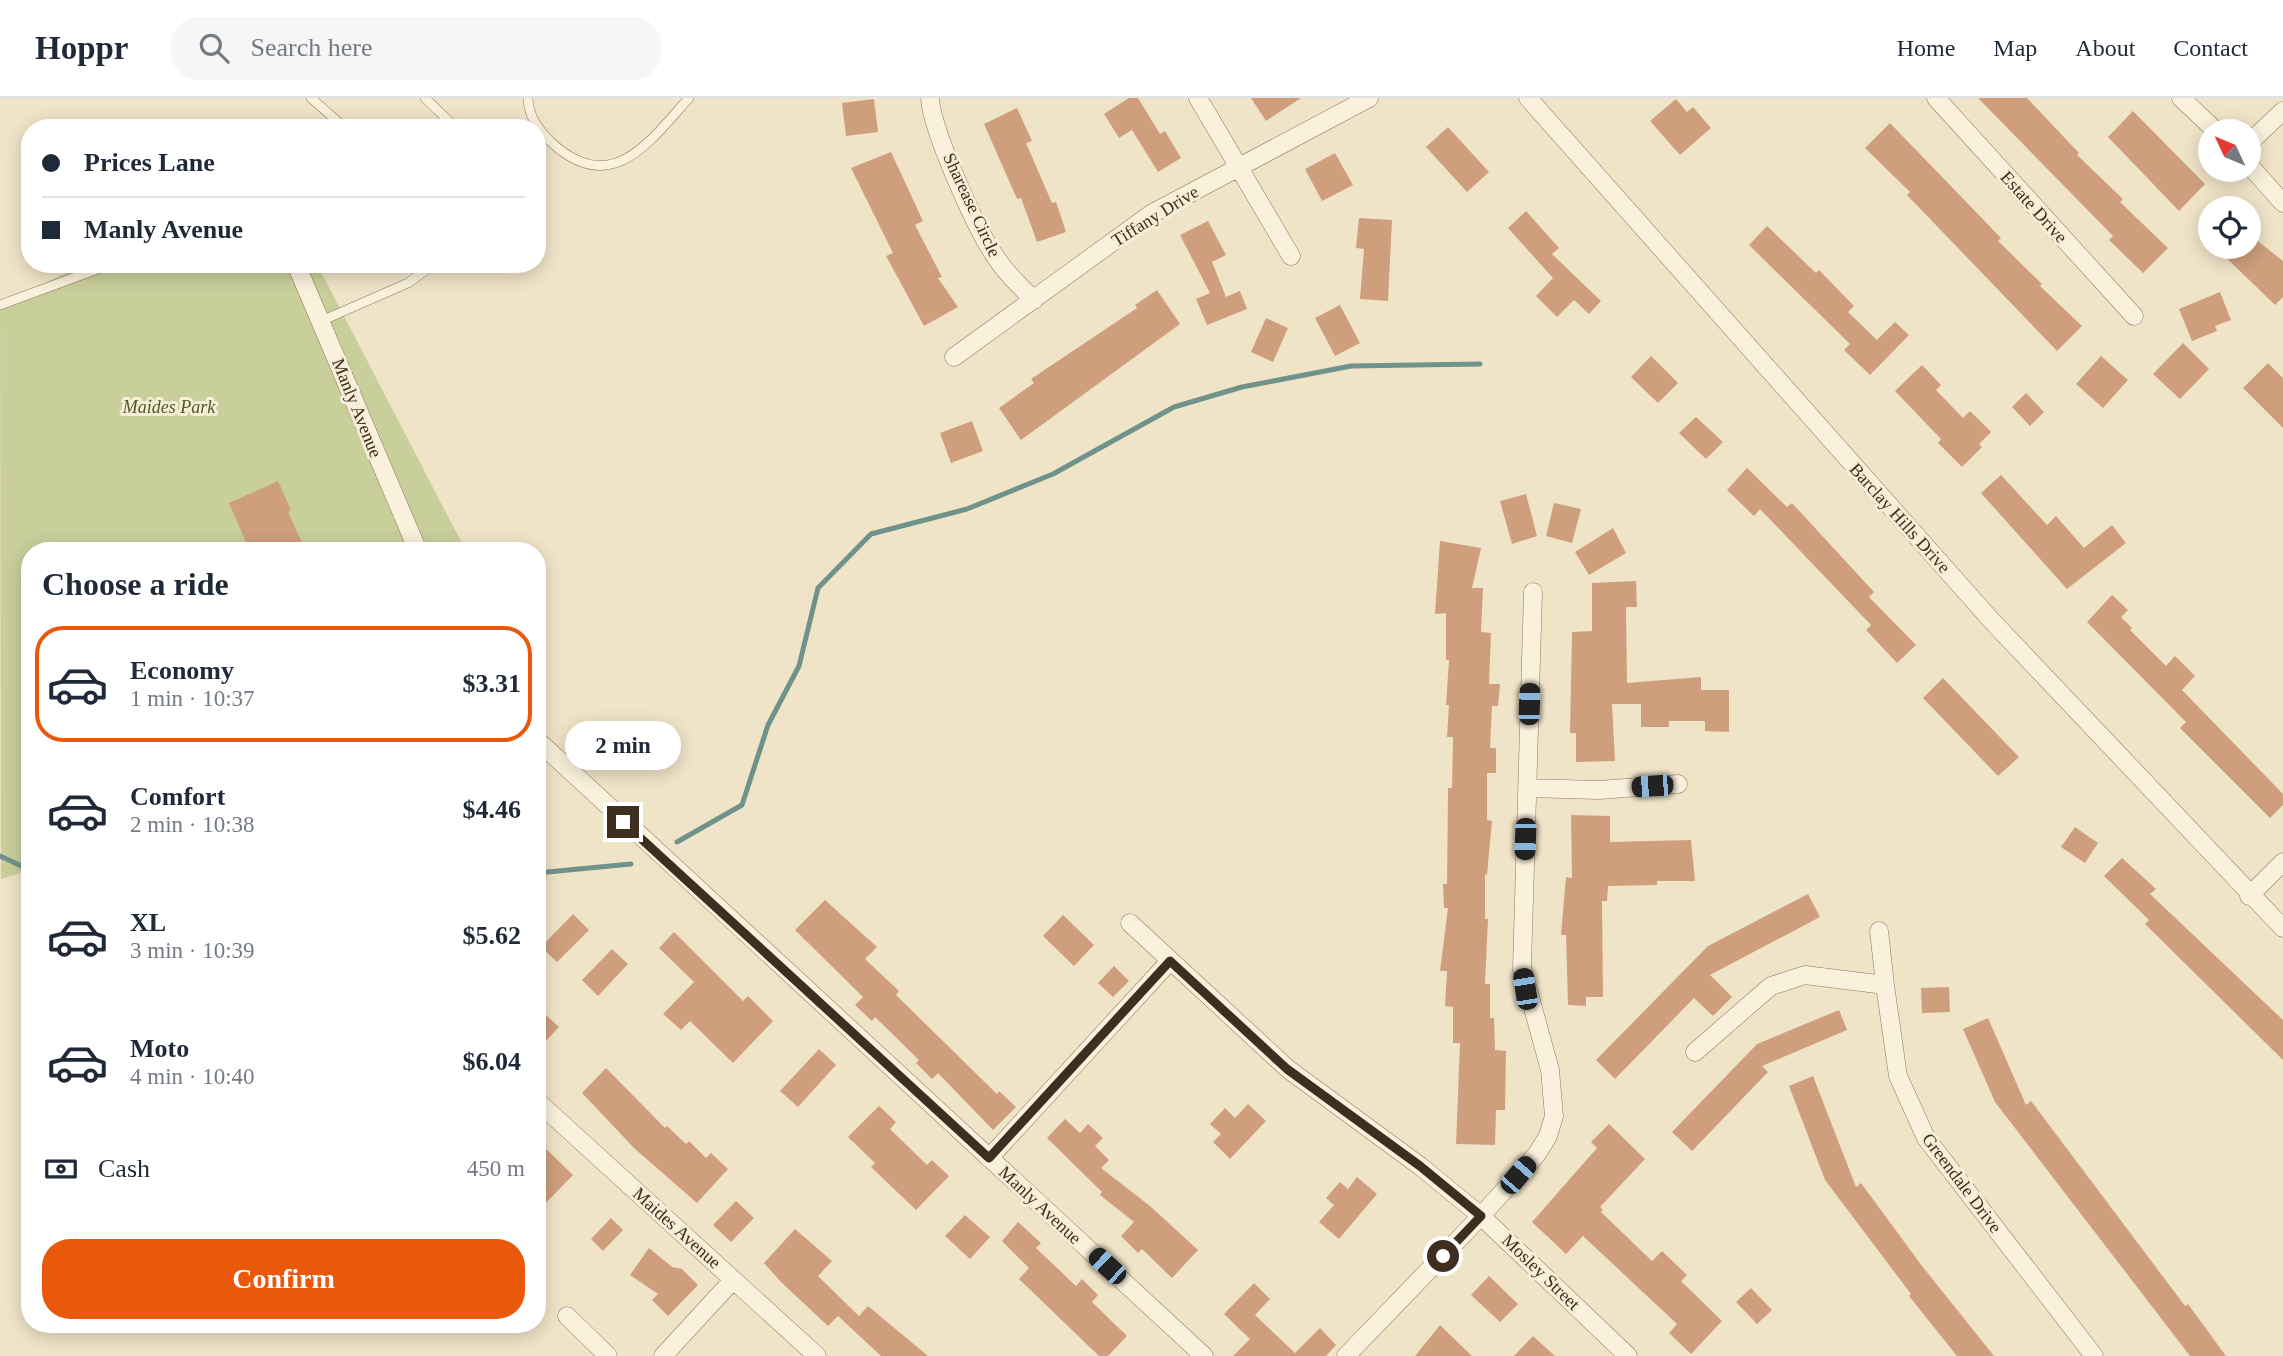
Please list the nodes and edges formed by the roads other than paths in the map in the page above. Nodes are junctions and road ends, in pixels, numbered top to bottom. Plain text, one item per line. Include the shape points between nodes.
1 (311, 98) edge
2 (425, 98) edge
3 (528, 98) edge
4 (689, 98) edge
5 (930, 98) edge
6 (1198, 98) edge
7 (1369, 98) edge
8 (1528, 98) edge
9 (1936, 98) edge
10 (2181, 98) edge
11 (2283, 111) edge
12 (335, 119) edge
13 (447, 119) edge
14 (533, 119) edge
15 (2203, 119) edge
16 (2261, 132) edge
17 (546, 136) edge
18 (1238, 167) junction
19 (2261, 178) edge
20 (2283, 203) edge
21 (1291, 256) dead end
22 (87, 273) edge
23 (300, 273) edge
24 (422, 273) edge
25 (1034, 300) junction
26 (0, 305) edge
27 (2134, 316) dead end
28 (321, 321) junction
29 (954, 357) dead end
30 (414, 542) edge
31 (1533, 592) dead end
32 (546, 748) edge
33 (1678, 785) dead end
34 (1527, 788) junction
35 (2283, 862) edge
36 (2249, 896) junction
37 (1130, 923) dead end
38 (2283, 928) edge
39 (1879, 931) dead end
40 (1170, 961) junction
41 (1885, 985) junction
42 (1695, 1052) dead end
43 (546, 1109) edge
44 (989, 1158) junction
45 (1481, 1216) junction
46 (733, 1280) junction
47 (567, 1316) dead end
48 (608, 1356) edge
49 (663, 1356) edge
50 (817, 1356) edge
51 (1204, 1356) edge
52 (1346, 1356) edge
53 (1628, 1356) edge
54 (2094, 1356) edge

1 - 12 lane
2 - 13 lane
3 - 14 lane
4 - 17 lane via 638,152 617,164 576,160
5 - 25 street, Sharease Circle via 936,127 982,234 1001,266
6 - 18 street
7 - 18 street, Tiffany Drive
8 - 36 street, Barclay Hills Drive via 1991,620
9 - 27 street, Estate Drive
10 - 15 street
11 - 16 street
18 - 21 street
18 - 25 street, Tiffany Drive via 1151,214
19 - 20 street
22 - 26 lane
23 - 28 street, Manly Avenue
24 - 28 lane
25 - 29 street, Tiffany Drive
28 - 30 street, Manly Avenue
31 - 34 street
32 - 44 street, Manly Avenue
33 - 34 street
34 - 45 street via 1522,968 1550,1070 1554,1116 1537,1154
35 - 36 street
36 - 38 street, Barclay Hills Drive
37 - 40 street, Mosley Street
39 - 41 street, Greendale Drive
40 - 44 street
40 - 45 street, Mosley Street via 1287,1069
41 - 42 street via 1805,975 1771,986
41 - 54 street, Greendale Drive via 1898,1076 1926,1138
43 - 46 street, Maides Avenue
44 - 51 street, Manly Avenue
45 - 52 street
45 - 53 street, Mosley Street
46 - 49 street
46 - 50 street, Maides Avenue
47 - 48 street

